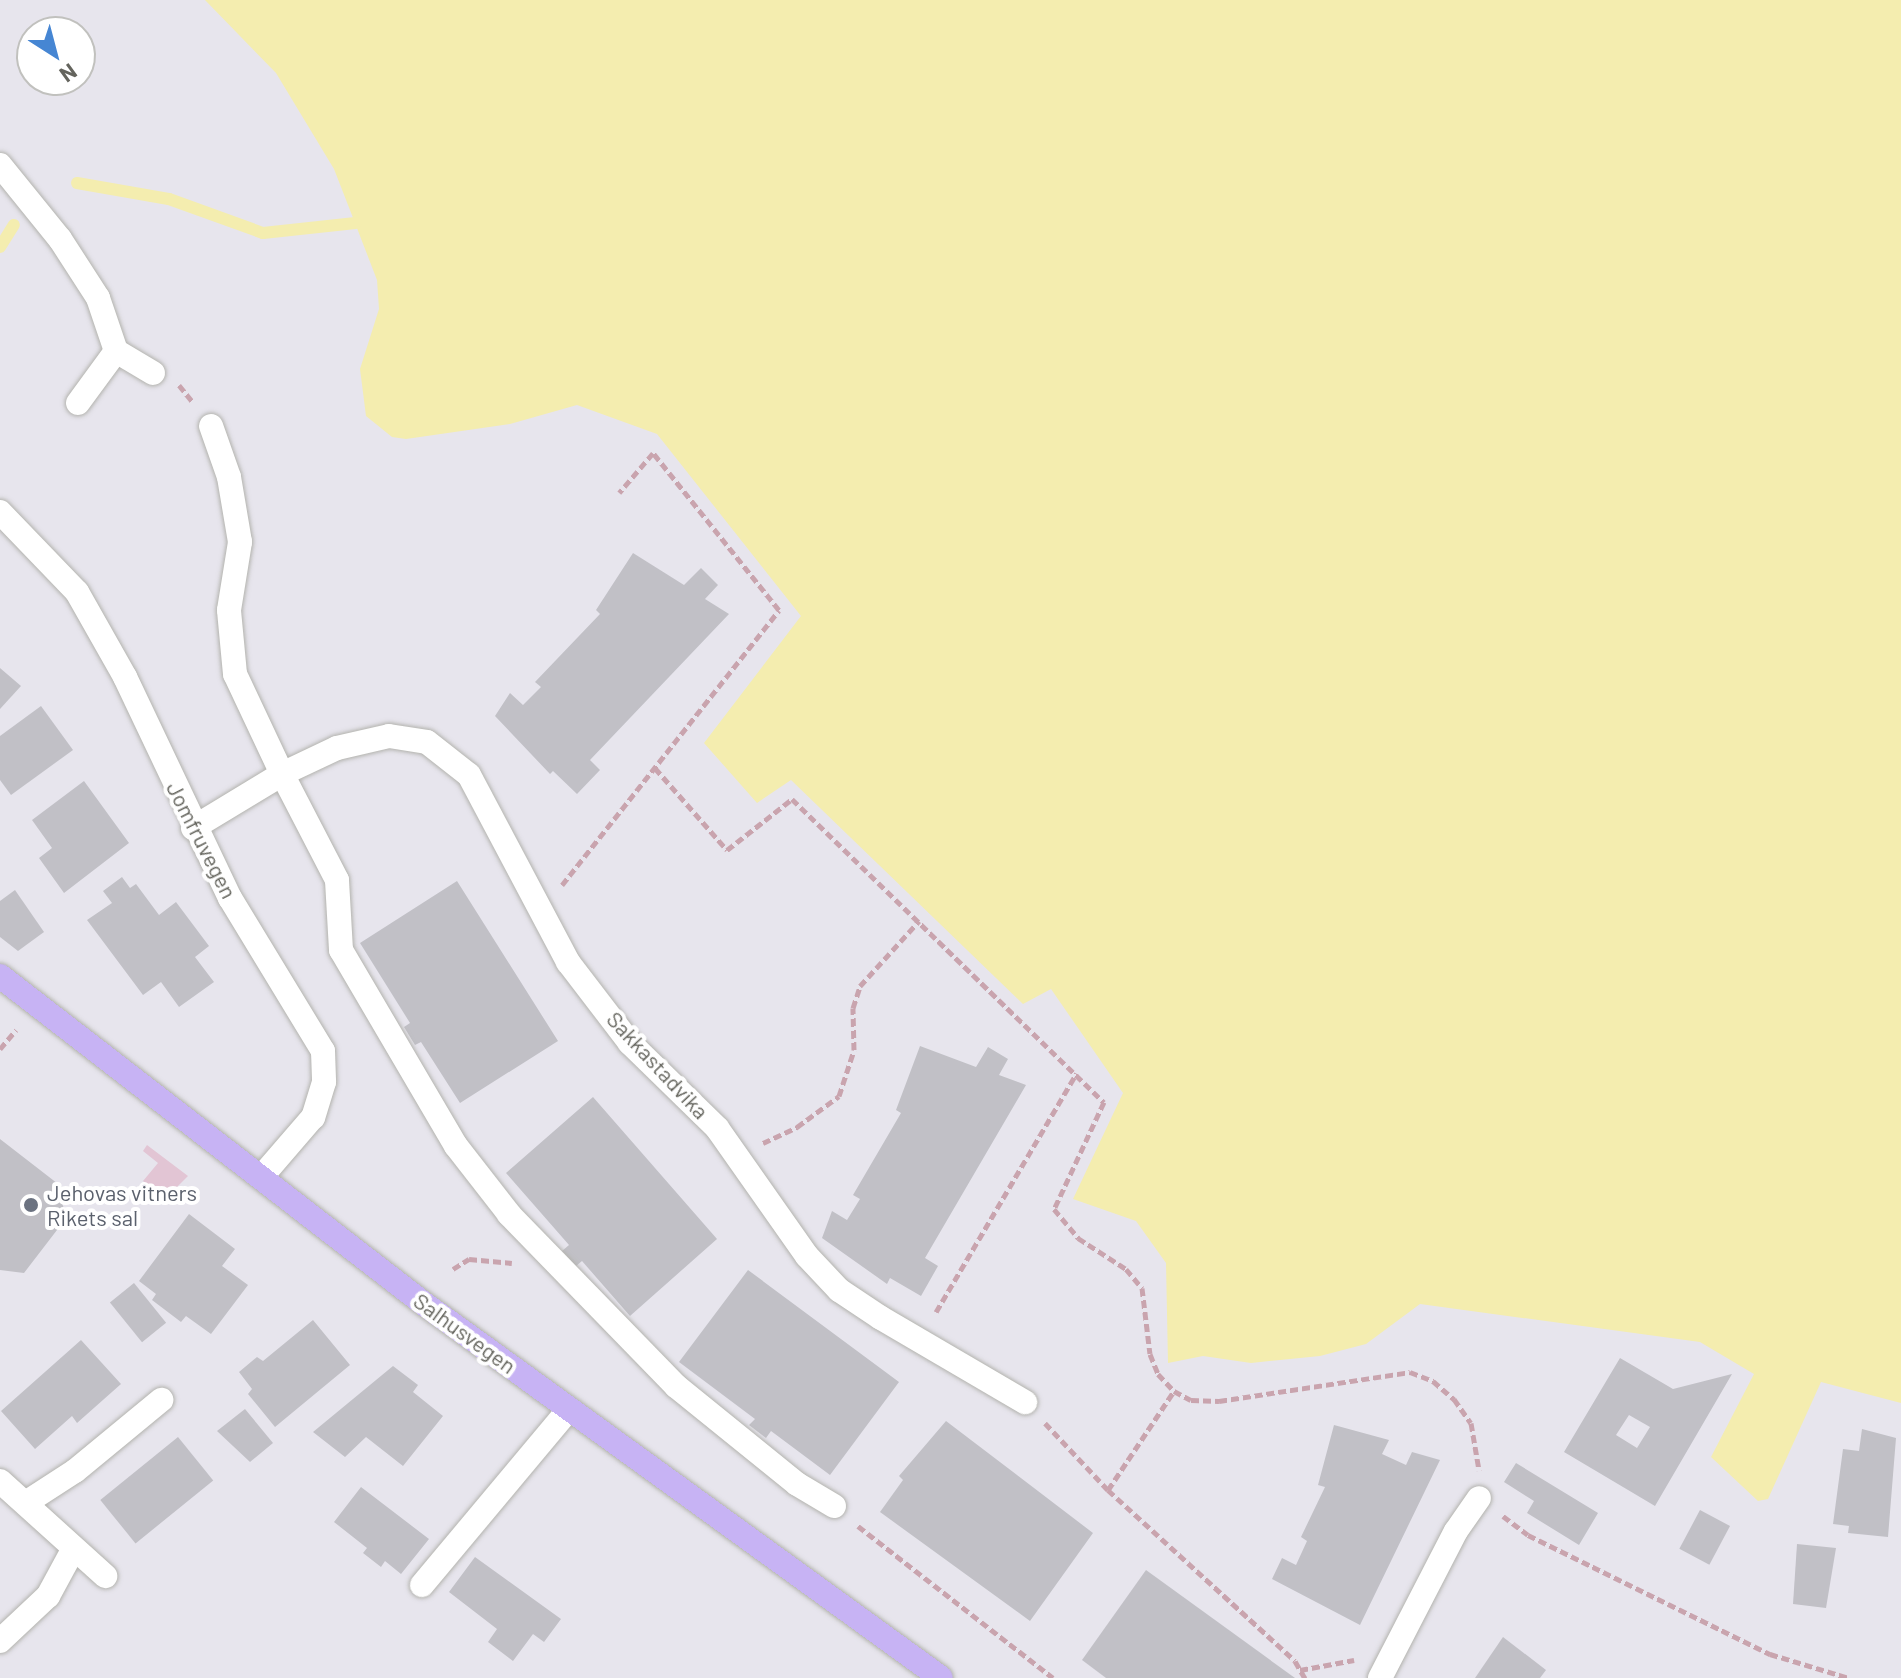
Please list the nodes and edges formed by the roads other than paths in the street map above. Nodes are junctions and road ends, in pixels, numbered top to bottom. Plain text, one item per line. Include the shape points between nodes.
1 (0, 165) edge
2 (116, 351) junction
3 (153, 373) road end
4 (78, 403) dead end
5 (211, 426) road end
6 (0, 512) edge
7 (282, 774) junction
8 (193, 828) junction
9 (0, 976) edge
10 (262, 1176) junction
11 (161, 1400) dead end
12 (1025, 1402) road end
13 (569, 1409) junction
14 (0, 1481) edge
15 (1479, 1498) road end
16 (27, 1502) junction
17 (834, 1506) road end
18 (73, 1550) junction
19 (105, 1576) dead end
20 (422, 1585) dead end
21 (0, 1641) edge
22 (941, 1678) edge
23 (1380, 1678) edge

1 - 2 street via 60,239 98,298
2 - 3 street
2 - 4 street
5 - 7 street via 229,477 240,542 229,610 235,674
6 - 8 street, Jomfruvegen via 77,592 125,677
7 - 8 street, Sakkastadvika
7 - 12 street, Sakkastadvika via 337,748 389,736 427,742 469,775 568,962 630,1043 717,1128 807,1256 839,1290
7 - 17 street via 337,880 341,950 456,1146 509,1214 676,1386 797,1484
8 - 10 street, Jomfruvegen via 323,1051 324,1082 313,1117
9 - 10 main road, Salhusvegen
10 - 13 main road, Salhusvegen
11 - 16 street via 75,1471
13 - 20 street
13 - 22 main road, Salhusvegen
14 - 16 street
15 - 23 street via 1456,1531 1398,1652
16 - 18 street
18 - 19 street
18 - 21 street via 48,1596

